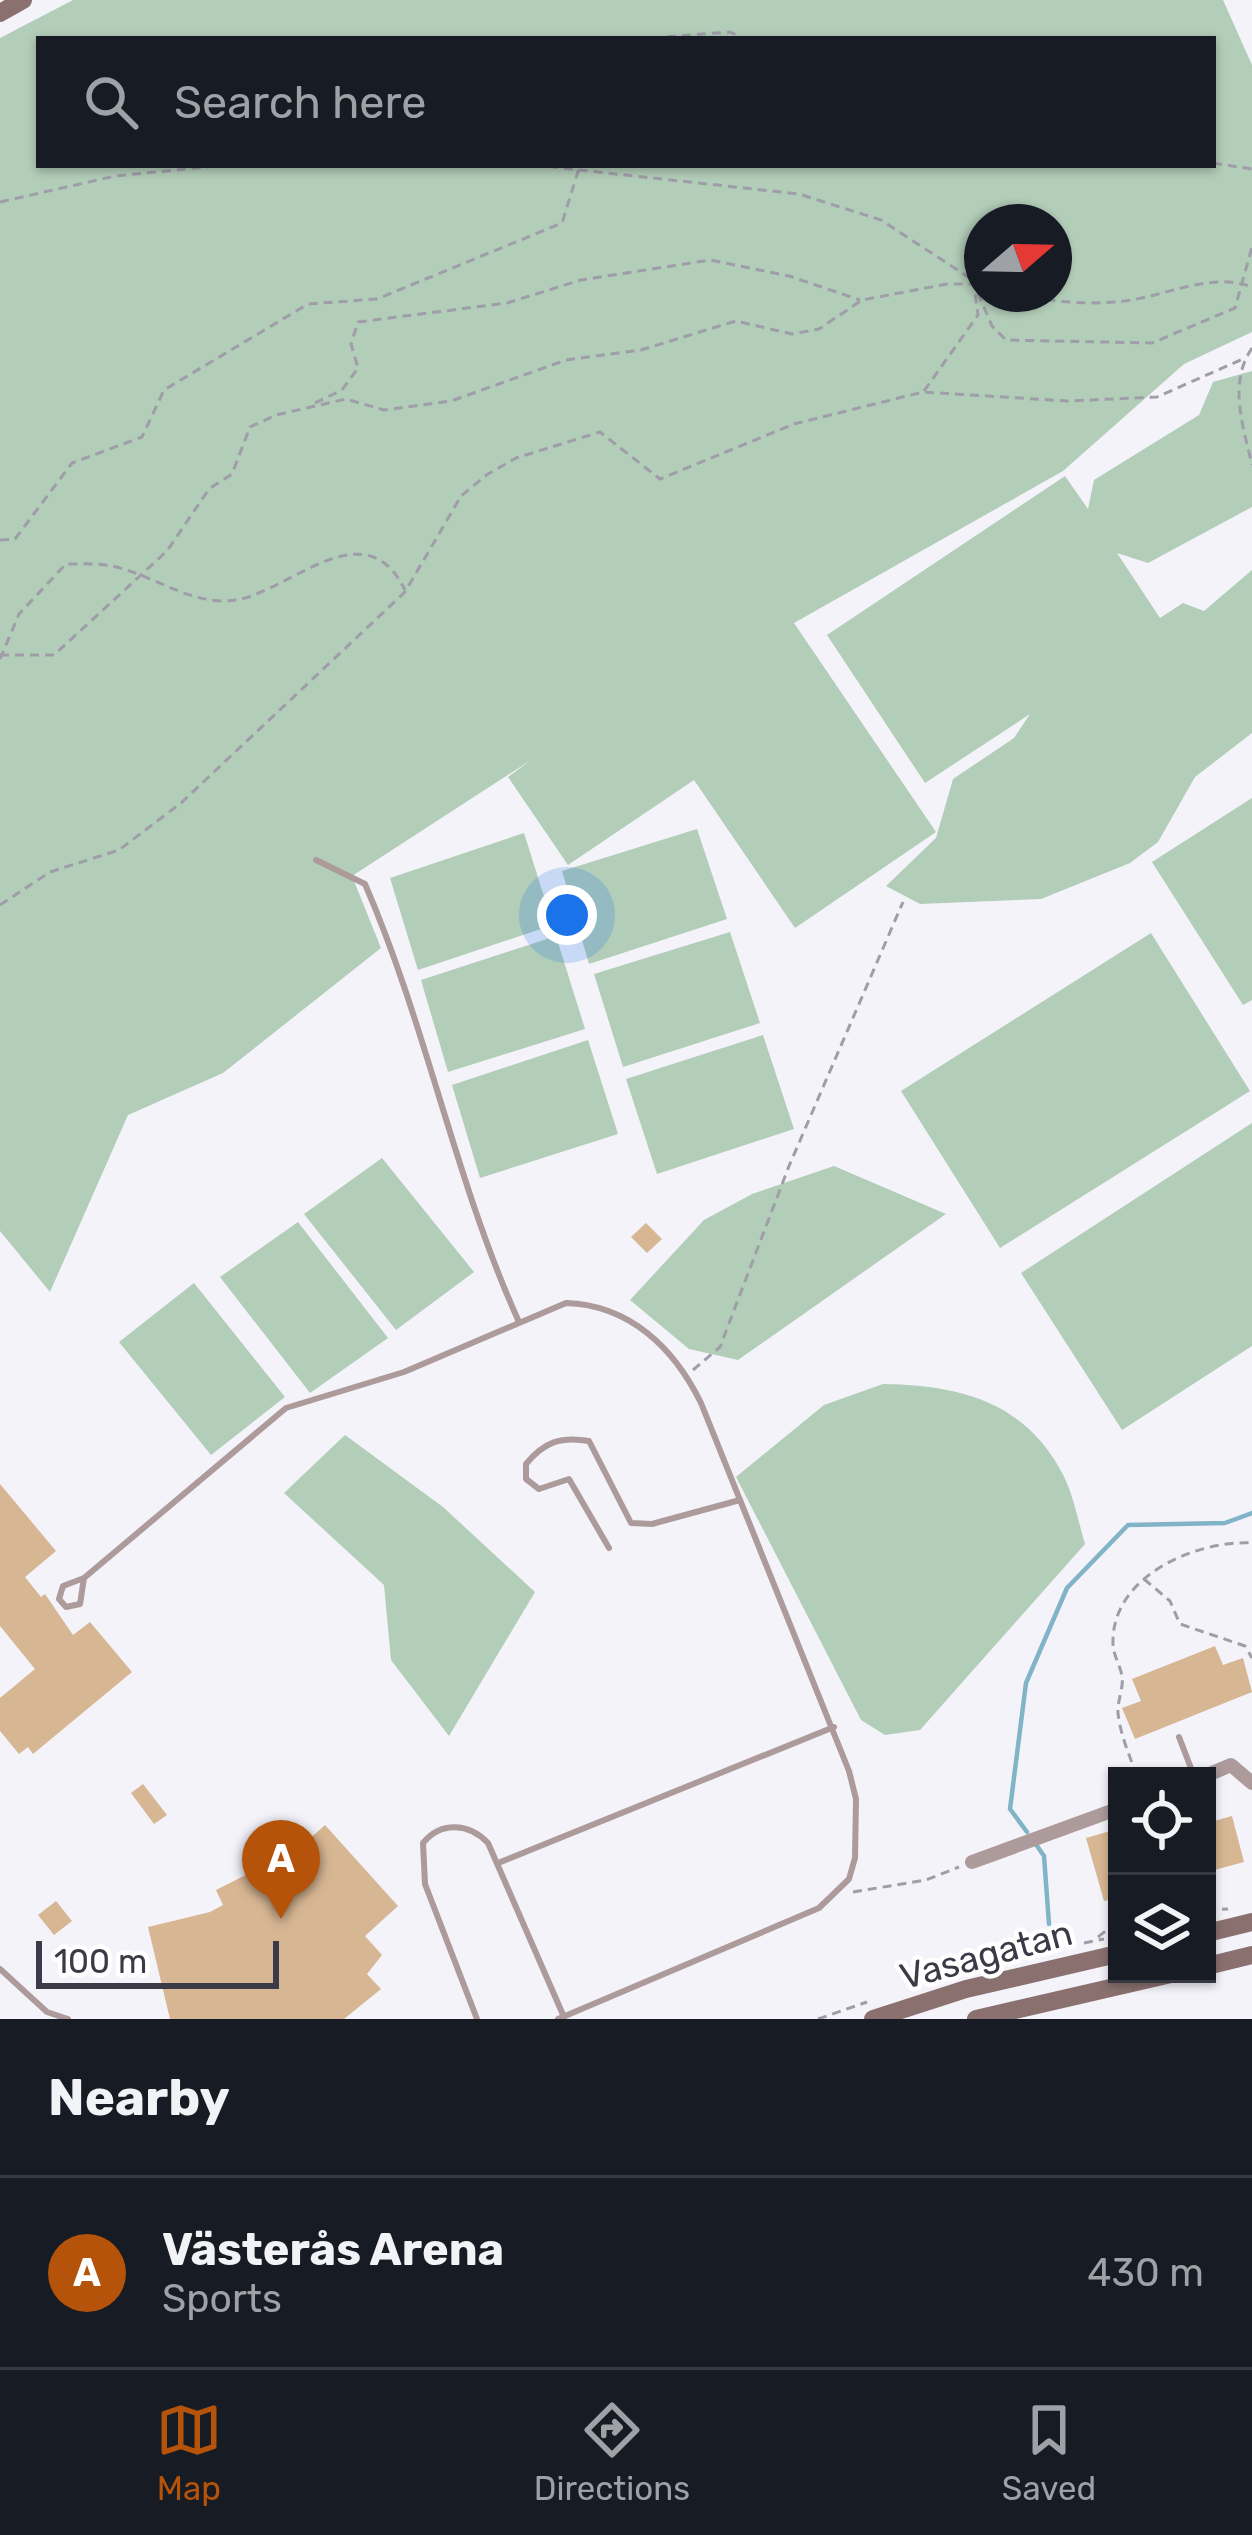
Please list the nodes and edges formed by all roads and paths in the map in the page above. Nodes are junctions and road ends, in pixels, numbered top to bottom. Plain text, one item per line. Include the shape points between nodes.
1 (23, 0) edge
2 (0, 13) edge
3 (677, 36) edge
4 (739, 36) edge
5 (1216, 163) edge
6 (196, 168) edge
7 (579, 168) edge
8 (1252, 169) edge
9 (0, 202) edge
10 (1252, 247) edge
11 (964, 277) edge
12 (1240, 282) junction
13 (964, 284) edge
14 (1252, 287) edge
15 (862, 300) junction
16 (1072, 301) edge
17 (978, 312) edge
18 (986, 312) edge
19 (1252, 348) edge
20 (1245, 358) junction
21 (923, 392) junction
22 (307, 407) junction
23 (1252, 465) edge
24 (0, 540) edge
25 (141, 575) junction
26 (405, 592) junction
27 (0, 656) edge
28 (316, 860) dead end
29 (903, 902) dead end
30 (0, 905) edge
31 (519, 1322) junction
32 (688, 1376) junction
33 (740, 1500) junction
34 (1252, 1543) edge
35 (609, 1548) dead end
36 (84, 1578) junction
37 (1143, 1578) junction
38 (1252, 1658) edge
39 (835, 1727) junction
40 (1179, 1737) dead end
41 (1245, 1766) edge
42 (1134, 1767) edge
43 (1191, 1767) edge
44 (1216, 1771) edge
45 (1252, 1783) edge
46 (1108, 1812) edge
47 (972, 1862) joint
48 (498, 1863) junction
49 (841, 1890) junction
50 (1216, 1911) edge
51 (1247, 1914) edge
52 (1108, 1929) edge
53 (1216, 1929) edge
54 (1096, 1938) dead end
55 (1252, 1955) edge
56 (1108, 1956) edge
57 (1216, 1964) edge
58 (0, 1970) edge
59 (1132, 1983) edge
60 (561, 2018) edge
61 (68, 2019) edge
62 (477, 2019) edge
63 (873, 2019) edge
64 (976, 2019) edge

1 - 2 street
3 - 4 path
5 - 8 path
6 - 9 path via 115,176
7 - 11 path via 800,194 881,220
7 - 24 path via 562,223 377,299 308,304 164,390 142,437 72,463 15,539
10 - 12 path
12 - 14 path
12 - 16 path
12 - 18 path via 1235,308 1152,343 1006,340
13 - 15 path
15 - 22 path via 819,329 793,334 736,321 641,350 566,360 452,401 384,410 346,399
15 - 22 path via 710,260 581,280 507,303 396,313 358,322 351,344 358,368 341,390
17 - 21 path
19 - 20 path
20 - 21 path via 1157,397
20 - 23 path via 1238,388
21 - 26 path via 794,424 660,478 600,432 516,458 461,496
22 - 25 path via 250,428 232,474 209,489
25 - 26 path via 212,604 257,596 340,553 374,557 395,570
25 - 27 path via 54,655
25 - 27 path via 66,564 19,614
26 - 30 path via 149,830 119,850 50,872
28 - 31 lane via 364,884 380,920
29 - 32 path via 719,1347
31 - 32 lane via 566,1303 592,1304 644,1329
31 - 36 lane via 404,1372 286,1408
32 - 33 lane
33 - 35 lane via 631,1523 589,1441 566,1437 538,1449 526,1479 539,1489 569,1479
33 - 39 lane
34 - 37 path via 1211,1544
36 - 36 lane via 80,1604 62,1604 60,1590
37 - 38 path via 1170,1601 1180,1624 1245,1646
37 - 42 path via 1112,1644 1123,1678 1118,1712
39 - 48 lane
39 - 49 lane via 858,1834
40 - 43 lane
41 - 44 street
41 - 45 street
46 - 47 street
47 - 49 path via 926,1880
48 - 60 lane
48 - 62 lane via 467,1828 441,1828 423,1843 425,1884
49 - 60 lane via 819,1908
50 - 51 path
51 - 53 street
52 - 54 path
55 - 57 street
56 - 63 street, Vasagatan
58 - 61 lane via 47,2012
59 - 64 street, Vasagatan

